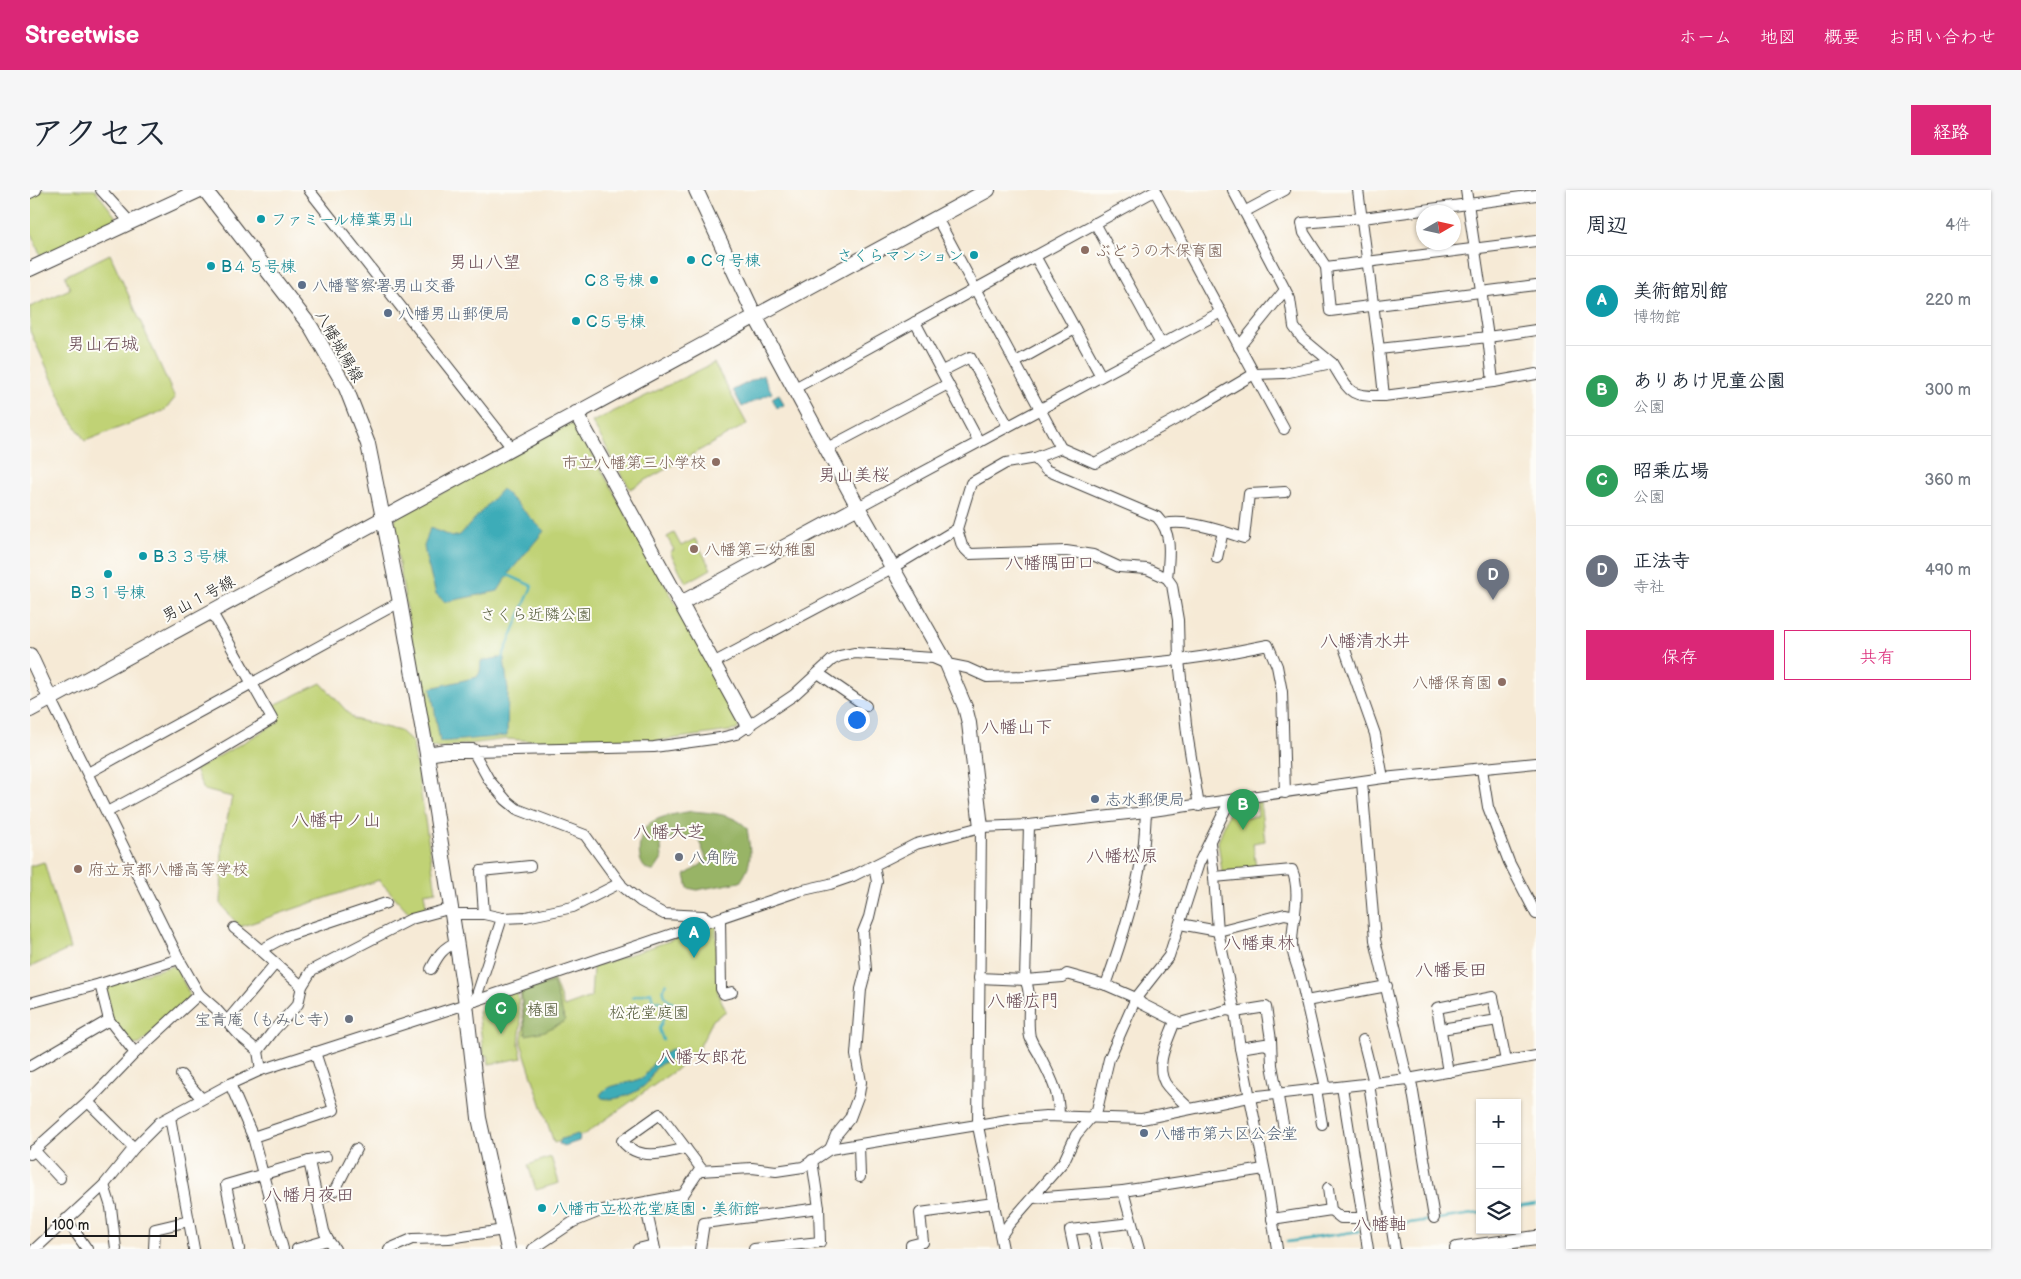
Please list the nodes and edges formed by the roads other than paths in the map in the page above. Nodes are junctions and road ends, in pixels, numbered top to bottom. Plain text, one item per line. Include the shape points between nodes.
1 (36, 190) edge
2 (101, 190) edge
3 (200, 190) edge
4 (205, 190) edge
5 (310, 190) edge
6 (696, 190) edge
7 (988, 190) edge
8 (1156, 190) edge
9 (1233, 190) edge
10 (1285, 190) edge
11 (1358, 190) edge
12 (1466, 190) edge
13 (30, 193) edge
14 (1524, 193) edge
15 (1536, 195) edge
16 (1468, 203) junction
17 (1244, 212) junction
18 (937, 218) junction
19 (1363, 218) junction
20 (130, 222) junction
21 (1095, 223) junction
22 (1536, 241) edge
23 (1475, 250) junction
24 (1035, 256) junction
25 (1369, 263) junction
26 (1326, 267) junction
27 (30, 269) edge
28 (1536, 285) edge
29 (974, 290) junction
30 (1285, 290) junction
31 (1481, 293) junction
32 (1374, 306) junction
33 (1221, 312) junction
34 (755, 316) junction
35 (915, 322) junction
36 (1075, 329) junction
37 (1536, 330) edge
38 (1488, 337) junction
39 (1161, 344) junction
40 (1239, 347) junction
41 (1379, 349) junction
42 (1016, 362) junction
43 (1332, 363) junction
44 (942, 371) junction
45 (1254, 374) junction
46 (1536, 374) edge
47 (1101, 376) junction
48 (1493, 382) junction
49 (948, 384) junction
50 (795, 388) junction
51 (1384, 396) junction
52 (1040, 409) junction
53 (576, 413) junction
54 (1008, 426) junction
55 (1284, 429) dead end
56 (979, 442) junction
57 (512, 448) junction
58 (826, 448) junction
59 (1061, 448) junction
60 (1035, 458) junction
61 (1285, 492) dead end
62 (858, 507) junction
63 (384, 518) junction
64 (1165, 524) junction
65 (957, 529) junction
66 (1223, 532) junction
67 (1217, 558) dead end
68 (892, 568) junction
69 (1166, 578) junction
70 (400, 602) junction
71 (681, 603) junction
72 (212, 611) junction
73 (1344, 647) dead end
74 (30, 656) edge
75 (1179, 660) junction
76 (714, 663) junction
77 (947, 664) junction
78 (818, 673) junction
79 (253, 683) junction
80 (50, 698) junction
81 (866, 706) dead end
82 (30, 710) edge
83 (748, 726) junction
84 (473, 751) junction
85 (427, 754) junction
86 (1536, 763) edge
87 (1482, 769) junction
88 (88, 774) junction
89 (1383, 778) junction
90 (1362, 782) junction
91 (1285, 793) junction
92 (1230, 800) junction
93 (1199, 806) junction
94 (107, 812) junction
95 (1146, 812) junction
96 (1029, 825) junction
97 (981, 827) junction
98 (1210, 842) junction
99 (530, 866) dead end
100 (874, 866) junction
101 (1214, 877) junction
102 (620, 883) junction
103 (1536, 889) edge
104 (1525, 890) junction
105 (386, 903) dead end
106 (452, 911) junction
107 (484, 914) junction
108 (1536, 914) edge
109 (1295, 916) junction
110 (502, 918) junction
111 (716, 919) junction
112 (1180, 924) junction
113 (234, 928) dead end
114 (1218, 931) junction
115 (457, 942) junction
116 (261, 950) junction
117 (179, 959) junction
118 (275, 964) junction
119 (431, 969) dead end
120 (978, 978) junction
121 (1025, 980) junction
122 (100, 984) junction
123 (1106, 985) junction
124 (302, 986) junction
125 (1387, 986) junction
126 (732, 992) dead end
127 (199, 994) junction
128 (1136, 998) junction
129 (1306, 1001) junction
130 (470, 1002) junction
131 (30, 1003) edge
132 (1235, 1012) junction
133 (109, 1020) junction
134 (1498, 1020) junction
135 (227, 1021) junction
136 (1175, 1021) junction
137 (1441, 1029) junction
138 (1363, 1040) dead end
139 (1270, 1047) junction
140 (1240, 1048) junction
141 (258, 1051) junction
142 (315, 1052) junction
143 (135, 1053) junction
144 (1536, 1056) edge
145 (1506, 1061) junction
146 (30, 1066) edge
147 (261, 1070) junction
148 (1448, 1072) junction
149 (181, 1075) dead end
150 (1408, 1079) junction
151 (230, 1084) junction
152 (1372, 1084) junction
153 (1342, 1087) junction
154 (1321, 1089) junction
155 (1277, 1092) junction
156 (1249, 1097) junction
157 (201, 1098) junction
158 (88, 1102) junction
159 (1190, 1109) junction
160 (1059, 1116) junction
161 (170, 1117) junction
162 (1092, 1118) junction
163 (1322, 1124) dead end
164 (978, 1126) junction
165 (1284, 1129) dead end
166 (254, 1137) junction
167 (859, 1145) junction
168 (134, 1148) junction
169 (686, 1148) junction
170 (356, 1149) dead end
171 (830, 1150) junction
172 (32, 1152) edge
173 (326, 1157) dead end
174 (812, 1160) junction
175 (308, 1161) junction
176 (1264, 1169) junction
177 (703, 1171) junction
178 (264, 1174) junction
179 (860, 1177) dead end
180 (60, 1178) dead end
181 (104, 1185) junction
182 (1328, 1188) dead end
183 (1123, 1192) junction
184 (1033, 1198) junction
185 (317, 1201) junction
186 (645, 1203) junction
187 (994, 1203) junction
188 (819, 1208) junction
189 (1331, 1210) junction
190 (1362, 1218) junction
191 (1434, 1218) dead end
192 (66, 1219) junction
193 (1272, 1219) junction
194 (189, 1221) junction
195 (1131, 1223) junction
196 (1092, 1227) junction
197 (504, 1230) junction
198 (1001, 1236) junction
199 (1536, 1238) edge
200 (328, 1240) junction
201 (654, 1247) edge
202 (35, 1249) edge
203 (87, 1249) edge
204 (116, 1249) edge
205 (154, 1249) edge
206 (194, 1249) edge
207 (240, 1249) edge
208 (283, 1249) edge
209 (297, 1249) edge
210 (335, 1249) edge
211 (389, 1249) edge
212 (508, 1249) edge
213 (533, 1249) edge
214 (638, 1249) edge
215 (700, 1249) edge
216 (754, 1249) edge
217 (912, 1249) edge
218 (1003, 1249) edge
219 (1074, 1249) edge
220 (1097, 1249) edge
221 (1139, 1249) edge
222 (1277, 1249) edge
223 (1368, 1249) edge
224 (1395, 1249) edge
225 (1457, 1249) edge

1 - 13 street
2 - 20 street
3 - 20 street
4 - 63 street, 八幡城陽線 via 311,327 346,388 368,444
5 - 57 street
6 - 34 street
7 - 18 street, 男山１号線
8 - 21 street
8 - 33 street
9 - 17 street
10 - 17 street
11 - 19 street
12 - 16 street
14 - 15 street
14 - 16 street
16 - 19 street
16 - 23 street
17 - 30 street
18 - 29 street
18 - 34 street, 男山１号線
19 - 25 street
19 - 26 street via 1302,223 1304,233
20 - 27 street
21 - 24 street
21 - 39 street
22 - 23 street
23 - 25 street
23 - 31 street
24 - 29 street
24 - 36 street
25 - 26 street
25 - 32 street
26 - 32 street via 1330,311
28 - 31 street
29 - 35 street
29 - 42 street
30 - 40 street
30 - 43 street via 1290,299 1294,327
31 - 32 street
31 - 38 street
32 - 41 street
33 - 39 street
33 - 40 street
34 - 50 street
34 - 53 street, 男山１号線
35 - 44 street
35 - 50 street
36 - 42 street
36 - 47 street
37 - 38 street
38 - 41 street
38 - 48 street
39 - 47 street
40 - 45 street
41 - 51 street
42 - 52 street
43 - 45 street via 1284,373
43 - 51 street via 1349,391 1363,396
44 - 49 street
44 - 54 street via 970,357
45 - 55 street
45 - 59 street via 1095,463
46 - 48 street
47 - 52 street
48 - 51 street
49 - 56 street
49 - 58 street
50 - 58 street
52 - 54 street
52 - 59 street
53 - 57 street, 男山１号線
53 - 71 street
54 - 56 street
56 - 62 street
57 - 63 street, 男山１号線
58 - 62 street
59 - 60 street
60 - 64 street via 1046,470 1157,517
60 - 65 street via 1006,463 971,483
61 - 66 street via 1249,494 1244,538
62 - 68 street
62 - 71 street
63 - 70 street, 八幡城陽線
63 - 72 street, 男山１号線
64 - 66 street via 1174,522
64 - 69 street via 1170,548
65 - 68 street
65 - 69 street via 962,546 970,554 1066,551 1092,555 1119,567 1147,569
66 - 67 street
68 - 76 street
68 - 77 street
69 - 75 street via 1172,585 1178,620
70 - 79 street
70 - 85 street, 八幡城陽線
71 - 76 street
72 - 79 street
72 - 80 street, 男山１号線
73 - 89 street via 1374,734
74 - 80 street
75 - 77 street via 1027,676 987,677
75 - 91 street via 1268,645 1277,666 1282,692
75 - 93 street
76 - 83 street
77 - 78 street via 933,658 855,654 832,660
77 - 97 street via 969,723
78 - 81 street
78 - 83 street via 794,695
79 - 88 street
79 - 94 street via 272,719
80 - 82 street, 男山１号線
80 - 88 street
83 - 84 street via 736,734 720,738 654,747
84 - 85 street
84 - 102 street via 489,780 506,800 518,809 585,835
85 - 106 street, 八幡城陽線
86 - 87 street
87 - 89 street
87 - 104 street via 1488,807 1509,862
88 - 94 street
89 - 90 street
90 - 91 street
90 - 125 street via 1375,940
91 - 92 street
92 - 93 street
92 - 98 street
93 - 95 street
94 - 117 street
95 - 96 street
95 - 123 street via 1134,891
96 - 97 street
96 - 121 street
97 - 100 street via 916,844
97 - 120 street
98 - 101 street
98 - 112 street via 1199,863
99 - 107 street via 481,871
100 - 111 street via 830,884 799,890
100 - 171 street via 876,882 863,932 866,970 861,990 856,1055 861,1082 850,1118 836,1135
101 - 109 street via 1292,870 1297,882
101 - 114 street
102 - 110 street via 573,907
102 - 111 street via 640,901 664,914
103 - 104 street
104 - 108 street
105 - 116 street via 287,936
106 - 107 street
106 - 115 street, 八幡城陽線
106 - 124 street via 411,919 312,970
107 - 110 street
109 - 114 street via 1285,914
109 - 129 street via 1293,951
110 - 130 street
111 - 126 street via 721,989 724,994
111 - 130 street
112 - 114 street
112 - 128 street via 1169,956
113 - 116 street
114 - 132 street
115 - 119 street via 438,954
115 - 130 street, 八幡城陽線
116 - 118 street
117 - 122 street
117 - 127 street
118 - 124 street
118 - 135 street
120 - 121 street
120 - 164 street
121 - 123 street via 1067,974
121 - 160 street via 1028,985 1030,1037 1056,1086
122 - 131 street
122 - 133 street
123 - 128 street
124 - 141 street via 298,1004
125 - 129 street
125 - 150 street
127 - 135 street
127 - 143 street
128 - 136 street
128 - 162 street via 1110,1058 1098,1110
129 - 154 street
130 - 142 street
130 - 197 street, 八幡城陽線 via 480,1118
132 - 136 street via 1227,1010
132 - 139 street via 1266,1007
132 - 140 street
133 - 143 street
133 - 146 street
134 - 137 street
134 - 137 street via 1493,997 1437,1008
134 - 145 street
135 - 141 street
136 - 159 street via 1160,1071 1165,1083
137 - 148 street
138 - 152 street
139 - 140 street via 1265,1044
139 - 155 street
140 - 156 street
141 - 147 street
142 - 147 street
142 - 166 street via 334,1110
143 - 158 street
144 - 145 street
145 - 148 street
147 - 151 street
148 - 150 street
149 - 157 street
150 - 152 street
150 - 191 street via 1412,1086
151 - 157 street
151 - 166 street
152 - 153 street
152 - 224 street
153 - 154 street
153 - 190 street
154 - 155 street
154 - 163 street
155 - 156 street
155 - 165 street
156 - 159 street
156 - 176 street
157 - 161 street
158 - 168 street
158 - 172 street
159 - 162 street via 1142,1119
160 - 162 street
160 - 164 street via 1020,1118
161 - 168 street via 160,1122
161 - 194 street
162 - 184 street via 1076,1135 1064,1161
164 - 167 street
164 - 187 street
166 - 178 street
167 - 171 street
167 - 179 street
168 - 181 street
169 - 169 street via 660,1114 622,1141 629,1150 647,1155
169 - 177 street
170 - 185 street via 335,1190
171 - 174 street
172 - 180 street
173 - 175 street
174 - 177 street via 803,1167 776,1171 752,1168
174 - 188 street
175 - 178 street
175 - 185 street
176 - 183 street
176 - 193 street
177 - 186 street via 699,1171 683,1195
178 - 207 street via 226,1185
178 - 208 street
181 - 192 street
181 - 204 street via 111,1207
182 - 189 street
183 - 184 street
183 - 195 street
184 - 198 street
185 - 200 street
186 - 201 street
186 - 213 street via 603,1210 573,1222
187 - 198 street
187 - 217 street via 920,1213 923,1242 911,1245
188 - 215 street via 704,1223
188 - 216 street via 820,1242
189 - 190 street via 1341,1218
189 - 193 street
190 - 223 street
192 - 202 street
192 - 203 street
193 - 222 street
194 - 205 street via 155,1229
194 - 206 street
195 - 196 street
195 - 221 street
196 - 219 street via 1070,1230
196 - 220 street
197 - 211 street via 449,1238 412,1239
197 - 212 street, 八幡城陽線
198 - 218 street
199 - 225 street
200 - 209 street
200 - 210 street
201 - 214 street

